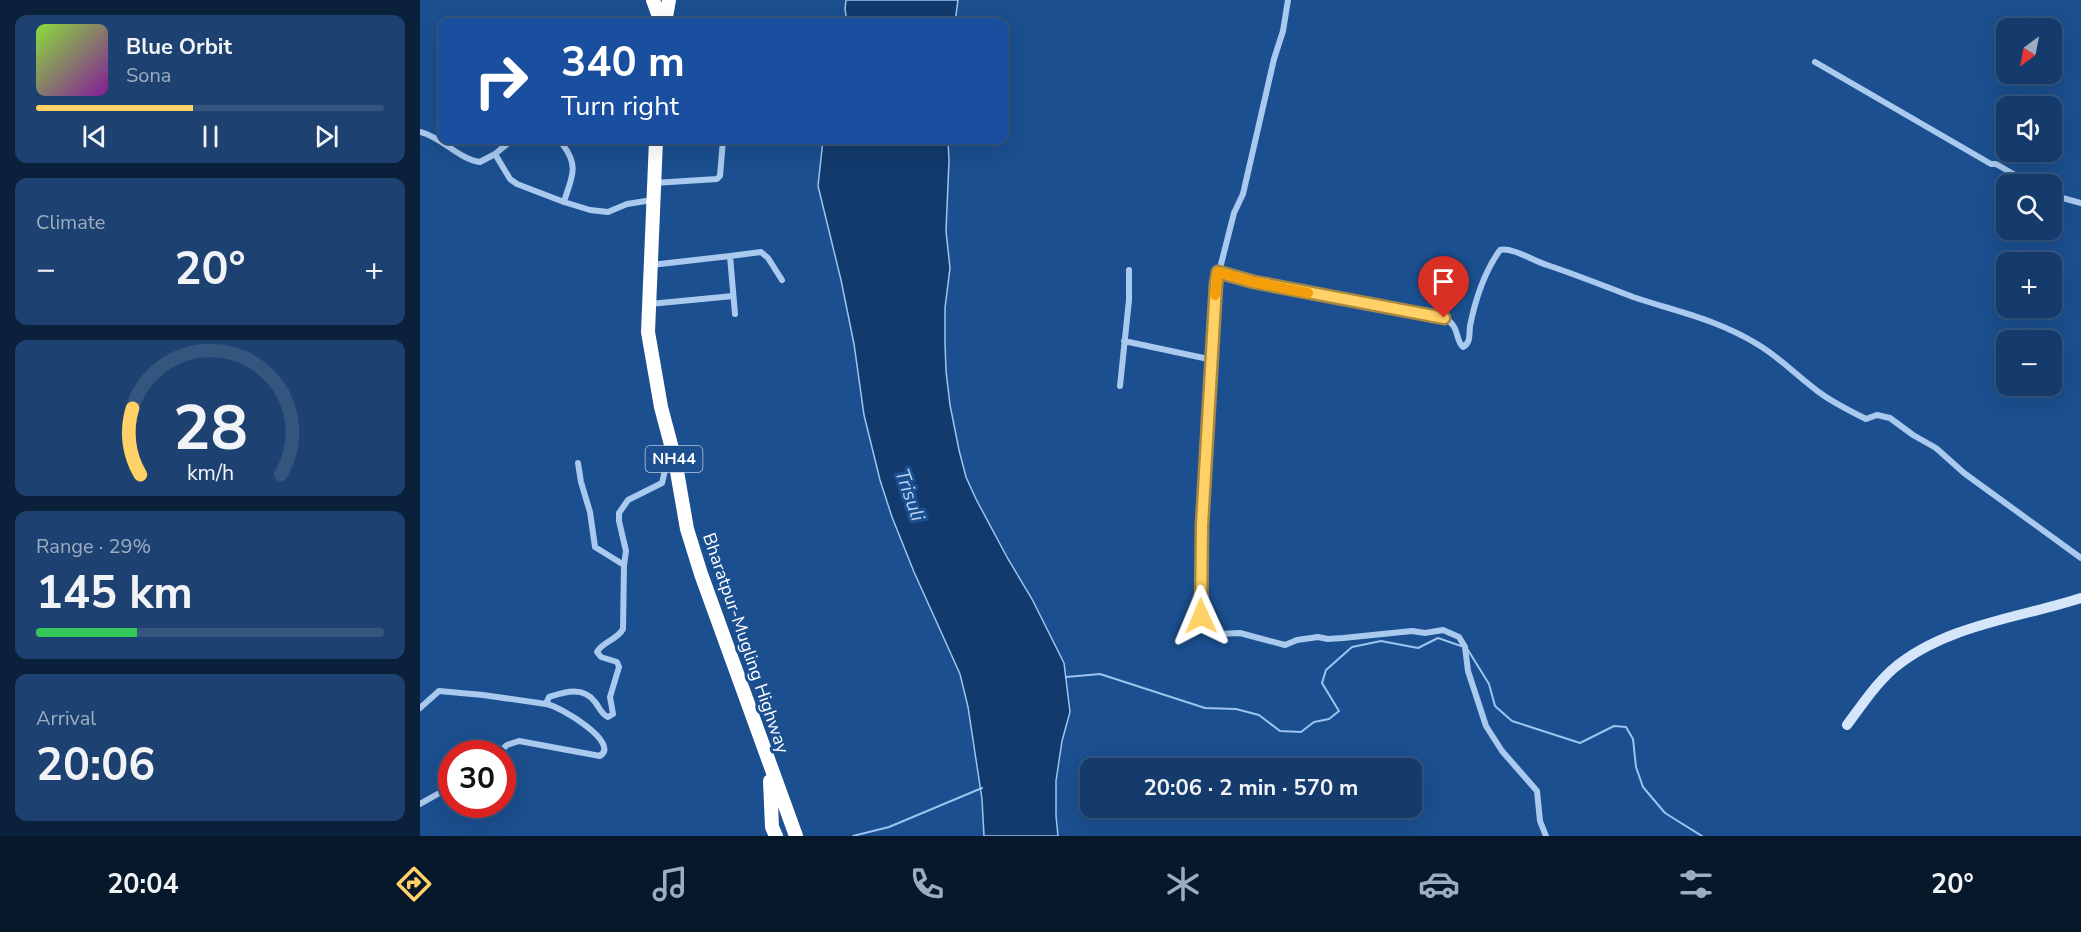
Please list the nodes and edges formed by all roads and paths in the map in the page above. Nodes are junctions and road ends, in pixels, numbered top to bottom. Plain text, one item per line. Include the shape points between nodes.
1 (653, 0) edge
2 (669, 0) edge
3 (1288, 0) edge
4 (661, 18) edge
5 (664, 18) edge
6 (1815, 62) dead end
7 (420, 132) edge
8 (438, 139) edge
9 (446, 144) edge
10 (507, 144) edge
11 (656, 144) edge
12 (723, 144) edge
13 (564, 145) dead end
14 (495, 154) junction
15 (2014, 174) edge
16 (654, 183) junction
17 (2062, 198) edge
18 (653, 200) junction
19 (564, 202) junction
20 (2081, 203) edge
21 (730, 256) junction
22 (651, 265) junction
23 (1130, 270) dead end
24 (1218, 272) junction
25 (782, 280) dead end
26 (734, 296) junction
27 (648, 304) junction
28 (735, 314) dead end
29 (1124, 341) junction
30 (1213, 360) junction
31 (1120, 386) dead end
32 (675, 460) junction
33 (578, 463) dead end
34 (2081, 558) edge
35 (624, 565) junction
36 (2081, 598) edge
37 (546, 704) junction
38 (420, 708) edge
39 (1846, 725) dead end
40 (516, 742) edge
41 (770, 767) junction
42 (438, 794) edge
43 (420, 804) edge
44 (793, 830) edge
45 (774, 832) edge
46 (1546, 836) edge

1 - 4 highway
2 - 5 highway
3 - 24 street via 1243,194
6 - 15 street
7 - 8 street
9 - 14 street via 474,161
10 - 14 street
11 - 16 highway, Bharatpur-Mugling Highway / NH44
12 - 16 street via 717,179
13 - 19 street via 573,163
14 - 19 street via 517,184
16 - 18 highway, Bharatpur-Mugling Highway / NH44
17 - 20 street
18 - 19 street via 608,212
18 - 22 highway, Bharatpur-Mugling Highway / NH44
21 - 22 street
21 - 25 street via 761,252
21 - 26 street
22 - 27 highway, Bharatpur-Mugling Highway / NH44
23 - 29 street
24 - 30 street
24 - 34 street via 1444,318 1456,328 1463,347 1468,345 1475,307 1492,263 1500,250 1510,250 1707,320 1759,345 1843,407 1866,420 1877,415 1890,418 1936,448
26 - 27 street
26 - 28 street
27 - 32 highway, Bharatpur-Mugling Highway / NH44 via 652,363
29 - 30 street
29 - 31 street
30 - 46 street via 1202,525 1200,608 1204,621 1220,634 1240,633 1285,645 1318,637 1412,631 1443,630 1459,637 1486,726 1502,751 1537,790 1540,821
32 - 35 street via 666,466 662,483 636,495 622,507 619,520 626,551
32 - 41 highway, Bharatpur-Mugling Highway / NH44 via 687,529
33 - 35 street via 595,547
35 - 37 street via 623,629 597,652 620,667 610,697 613,714 604,716 591,697 577,691 549,697
36 - 39 street via 1975,627 1932,644 1893,669
37 - 38 street via 439,691
37 - 40 street via 573,716 595,735 604,745 603,754
41 - 44 highway, Bharatpur-Mugling Highway / NH44
41 - 45 highway, Bharatpur-Mugling Highway / NH44
42 - 43 street

